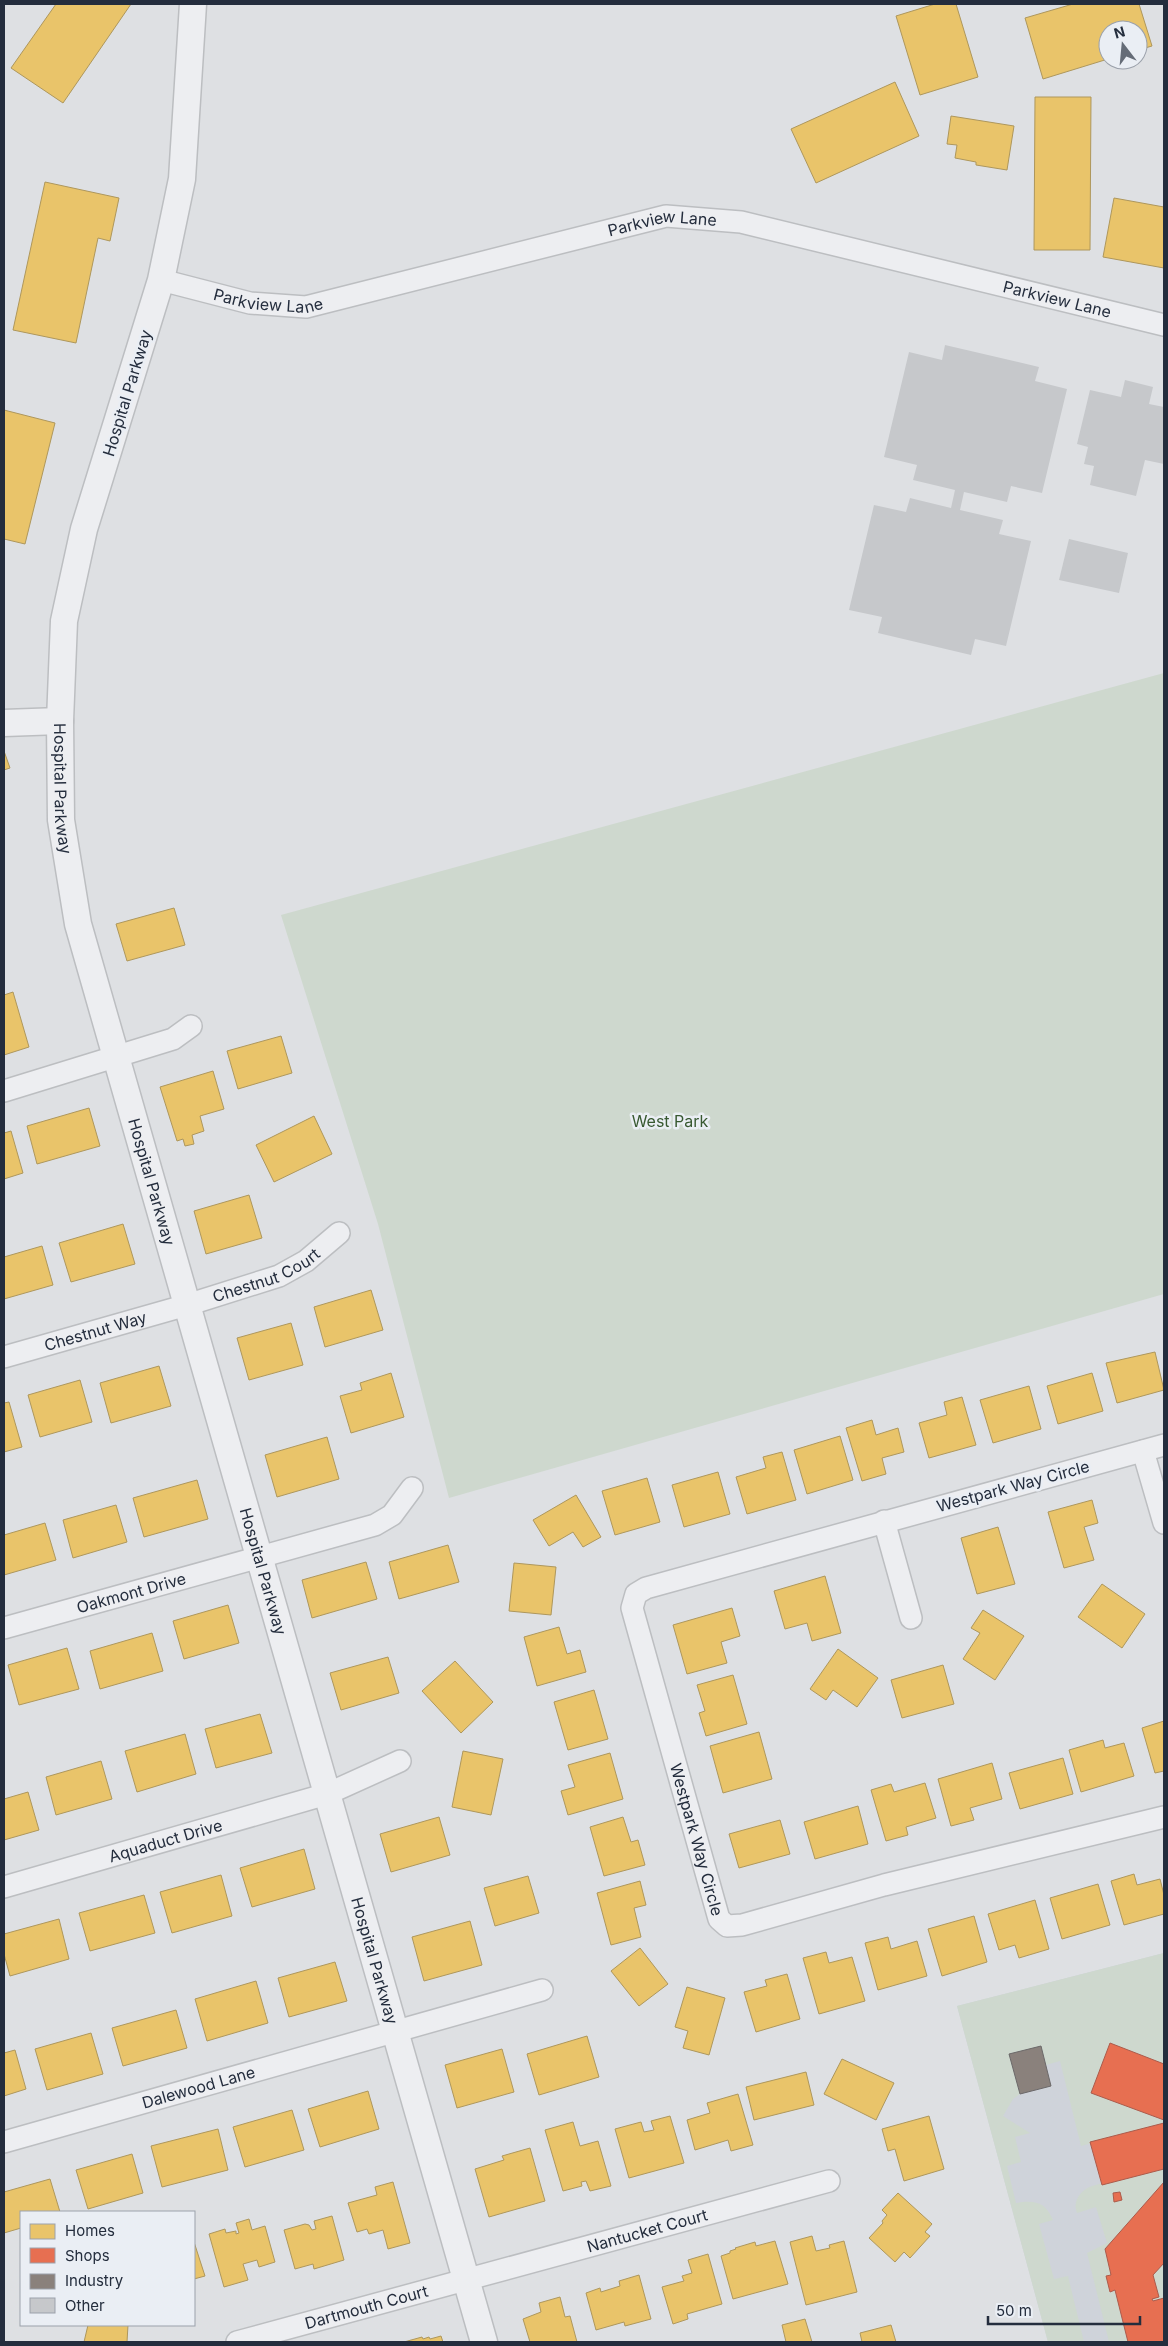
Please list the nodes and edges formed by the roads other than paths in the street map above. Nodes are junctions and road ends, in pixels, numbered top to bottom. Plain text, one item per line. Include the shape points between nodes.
1 (193, 4) edge
2 (160, 280) junction
3 (1164, 325) edge
4 (60, 721) junction
5 (4, 723) edge
6 (191, 1026) dead end
7 (116, 1057) junction
8 (4, 1091) edge
9 (339, 1233) dead end
10 (187, 1306) junction
11 (4, 1357) edge
12 (1164, 1446) edge
13 (1143, 1451) junction
14 (412, 1488) dead end
15 (884, 1521) junction
16 (1164, 1523) edge
17 (260, 1559) junction
18 (911, 1618) dead end
19 (4, 1628) edge
20 (400, 1760) dead end
21 (327, 1794) junction
22 (1164, 1817) edge
23 (4, 1887) edge
24 (542, 1990) dead end
25 (395, 2032) junction
26 (4, 2142) edge
27 (829, 2180) dead end
28 (466, 2279) junction
29 (237, 2342) edge
30 (484, 2342) edge

1 - 2 street, Hospital Parkway via 182,178
2 - 3 street, Parkview Lane via 250,303 306,306 666,216 741,222
2 - 4 street, Hospital Parkway via 84,529 64,621
4 - 5 street
4 - 7 street, Hospital Parkway via 61,820 78,924
6 - 7 street via 173,1039
7 - 8 street
7 - 10 street, Hospital Parkway
9 - 10 street, Chestnut Court via 306,1261 279,1276
10 - 11 street, Chestnut Way
10 - 17 street, Hospital Parkway
12 - 13 street, Westpark Way Circle
13 - 15 street, Westpark Way Circle
13 - 16 street
14 - 17 street, Oakmont Drive via 392,1515 375,1525
15 - 18 street
15 - 22 street, Westpark Way Circle via 646,1588 633,1599 632,1608 720,1920 727,1926 742,1925 884,1885
17 - 19 street, Oakmont Drive
17 - 21 street, Hospital Parkway
20 - 21 street, Aquaduct Drive
21 - 23 street, Aquaduct Drive
21 - 25 street, Hospital Parkway
24 - 25 street, Dalewood Lane
25 - 26 street, Dalewood Lane
25 - 28 street, Hospital Parkway
27 - 28 street, Nantucket Court
28 - 29 street, Dartmouth Court
28 - 30 street, Hospital Parkway

